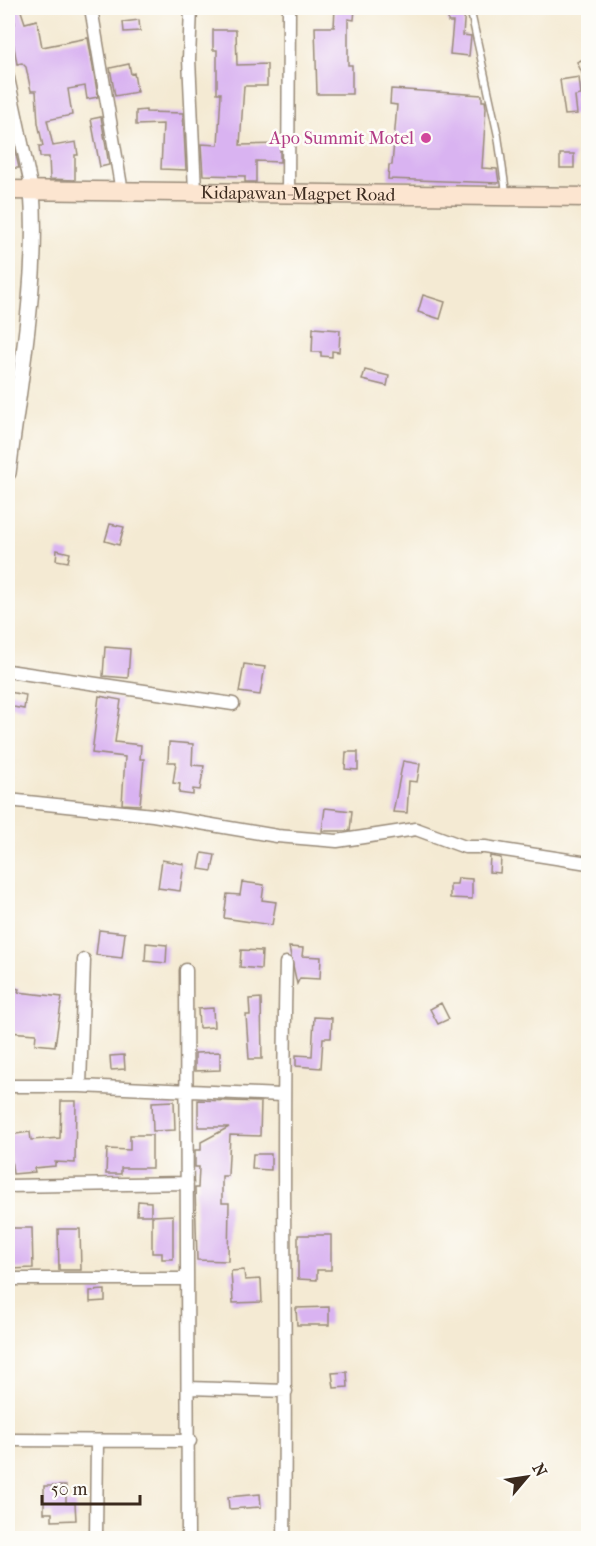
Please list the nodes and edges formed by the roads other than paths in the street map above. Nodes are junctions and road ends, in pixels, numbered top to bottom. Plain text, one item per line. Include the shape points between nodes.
1 (91, 8) edge
2 (191, 8) edge
3 (290, 8) edge
4 (470, 8) edge
5 (8, 78) edge
6 (8, 190) edge
7 (32, 190) junction
8 (195, 191) junction
9 (122, 192) junction
10 (288, 193) junction
11 (507, 195) junction
12 (588, 197) edge
13 (8, 473) edge
14 (8, 671) edge
15 (234, 704) dead end
16 (8, 800) edge
17 (588, 863) edge
18 (84, 960) dead end
19 (286, 963) dead end
20 (186, 970) dead end
21 (8, 1086) edge
22 (80, 1086) junction
23 (185, 1090) junction
24 (282, 1095) junction
25 (188, 1183) junction
26 (8, 1186) edge
27 (8, 1279) edge
28 (187, 1279) junction
29 (188, 1388) junction
30 (286, 1391) junction
31 (8, 1440) edge
32 (190, 1441) junction
33 (97, 1442) junction
34 (96, 1539) edge
35 (188, 1539) edge
36 (284, 1539) edge

1 - 9 street
2 - 8 street via 189,59
3 - 10 street
4 - 11 lane
5 - 7 street
6 - 7 main road, Kidapawan-Magpet Road
7 - 9 main road, Kidapawan-Magpet Road
7 - 13 street via 31,281
8 - 9 main road, Kidapawan-Magpet Road
8 - 10 main road, Kidapawan-Magpet Road
10 - 11 main road, Kidapawan-Magpet Road
11 - 12 main road, Kidapawan-Magpet Road
14 - 15 street
16 - 17 street via 153,815 277,836 337,841 416,829 465,847
18 - 22 street
19 - 24 street
20 - 23 street
21 - 22 street
22 - 23 street
23 - 24 street
23 - 25 street
24 - 30 street
25 - 26 street
25 - 28 street
27 - 28 street
28 - 29 street
29 - 30 street
29 - 32 street
30 - 36 street
31 - 33 street
32 - 33 street
32 - 35 street
33 - 34 street

